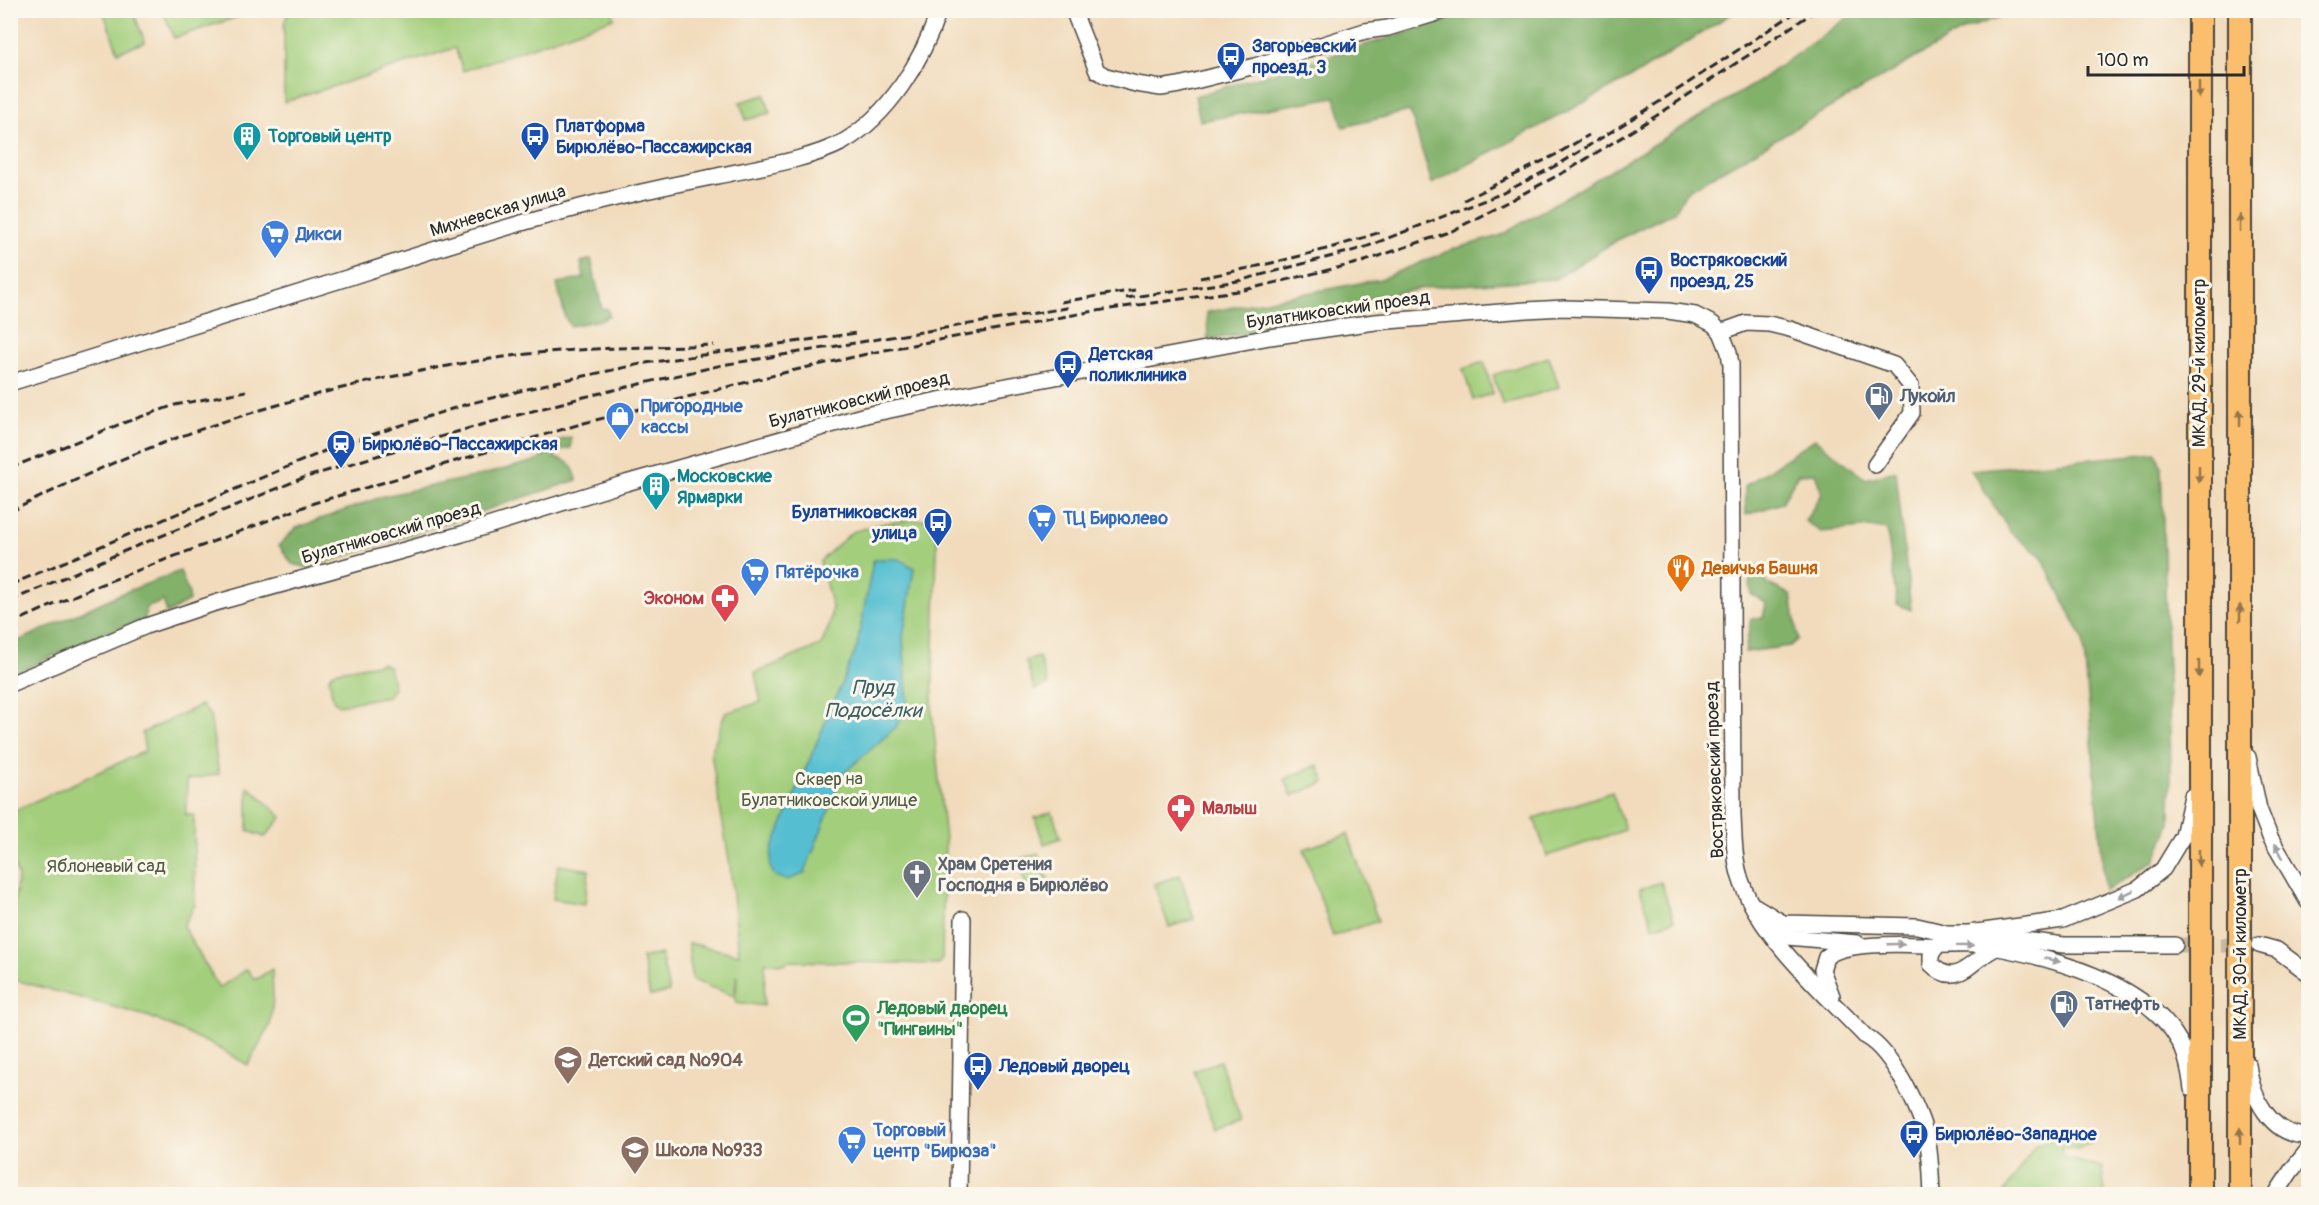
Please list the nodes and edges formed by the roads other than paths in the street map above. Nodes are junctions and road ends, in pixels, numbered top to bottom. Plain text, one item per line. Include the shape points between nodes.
1 (939, 10) edge
2 (1073, 10) edge
3 (1447, 10) edge
4 (2199, 10) edge
5 (2240, 10) edge
6 (1727, 329) junction
7 (10, 383) edge
8 (1875, 465) dead end
9 (10, 684) edge
10 (2240, 714) junction
11 (2199, 716) junction
12 (2308, 902) edge
13 (1751, 903) junction
14 (963, 919) dead end
15 (1817, 925) junction
16 (1947, 933) junction
17 (1969, 933) junction
18 (1779, 938) junction
19 (2047, 943) junction
20 (1869, 945) junction
21 (1935, 945) junction
22 (2175, 945) tunnel mouth
23 (2259, 945) tunnel mouth
24 (1995, 949) junction
25 (2240, 965) junction
26 (2308, 973) edge
27 (1835, 1004) junction
28 (2308, 1136) edge
29 (2308, 1150) edge
30 (2200, 1169) junction
31 (959, 1194) edge
32 (1932, 1194) edge
33 (2200, 1194) edge
34 (2240, 1194) edge
35 (2276, 1194) edge

1 - 7 street, Михневская улица via 917,59 897,91 860,130 816,153 557,213
2 - 3 street via 1097,70 1136,84 1161,87 1255,66
4 -> 11 highway, МКАД, 29-й километр
10 -> 5 highway
6 - 8 street via 1758,322 1790,328 1894,365 1911,386 1912,413
6 - 9 street, Булатниковский проезд via 1668,311 1564,308 1421,317 1279,335 915,404 215,603 146,627
6 - 13 street, Востряковский проезд via 1732,385 1734,842 1741,882
12 -> 10 street via 2270,837 2259,809
10 - 25 highway, МКАД, 30-й километр
11 -> 17 street via 2189,815 2183,836 2163,869 2138,889 2063,920
11 -> 30 highway
13 - 15 street via 1783,923
13 - 18 street, Востряковский проезд
14 - 31 street
15 - 16 street via 1917,926
15 - 18 street
16 - 17 street
16 - 21 street
17 - 19 street
18 - 20 street
18 - 27 street, Востряковский проезд
19 - 22 street
19 - 24 street via 2011,944
20 -> 21 street
20 - 27 street via 1826,957 1822,970
21 -> 24 street
21 - 24 street via 1931,964 1946,975 1963,971
23 - 26 street via 2277,950
24 -> 30 street via 2062,963 2109,984 2145,1004 2171,1028 2187,1059
25 - 28 street via 2247,1060 2254,1093 2281,1128
34 -> 25 highway, МКАД, 30-й километр
27 - 32 street, Востряковский проезд via 1872,1040 1902,1081 1927,1141
29 - 35 street
30 - 33 highway

